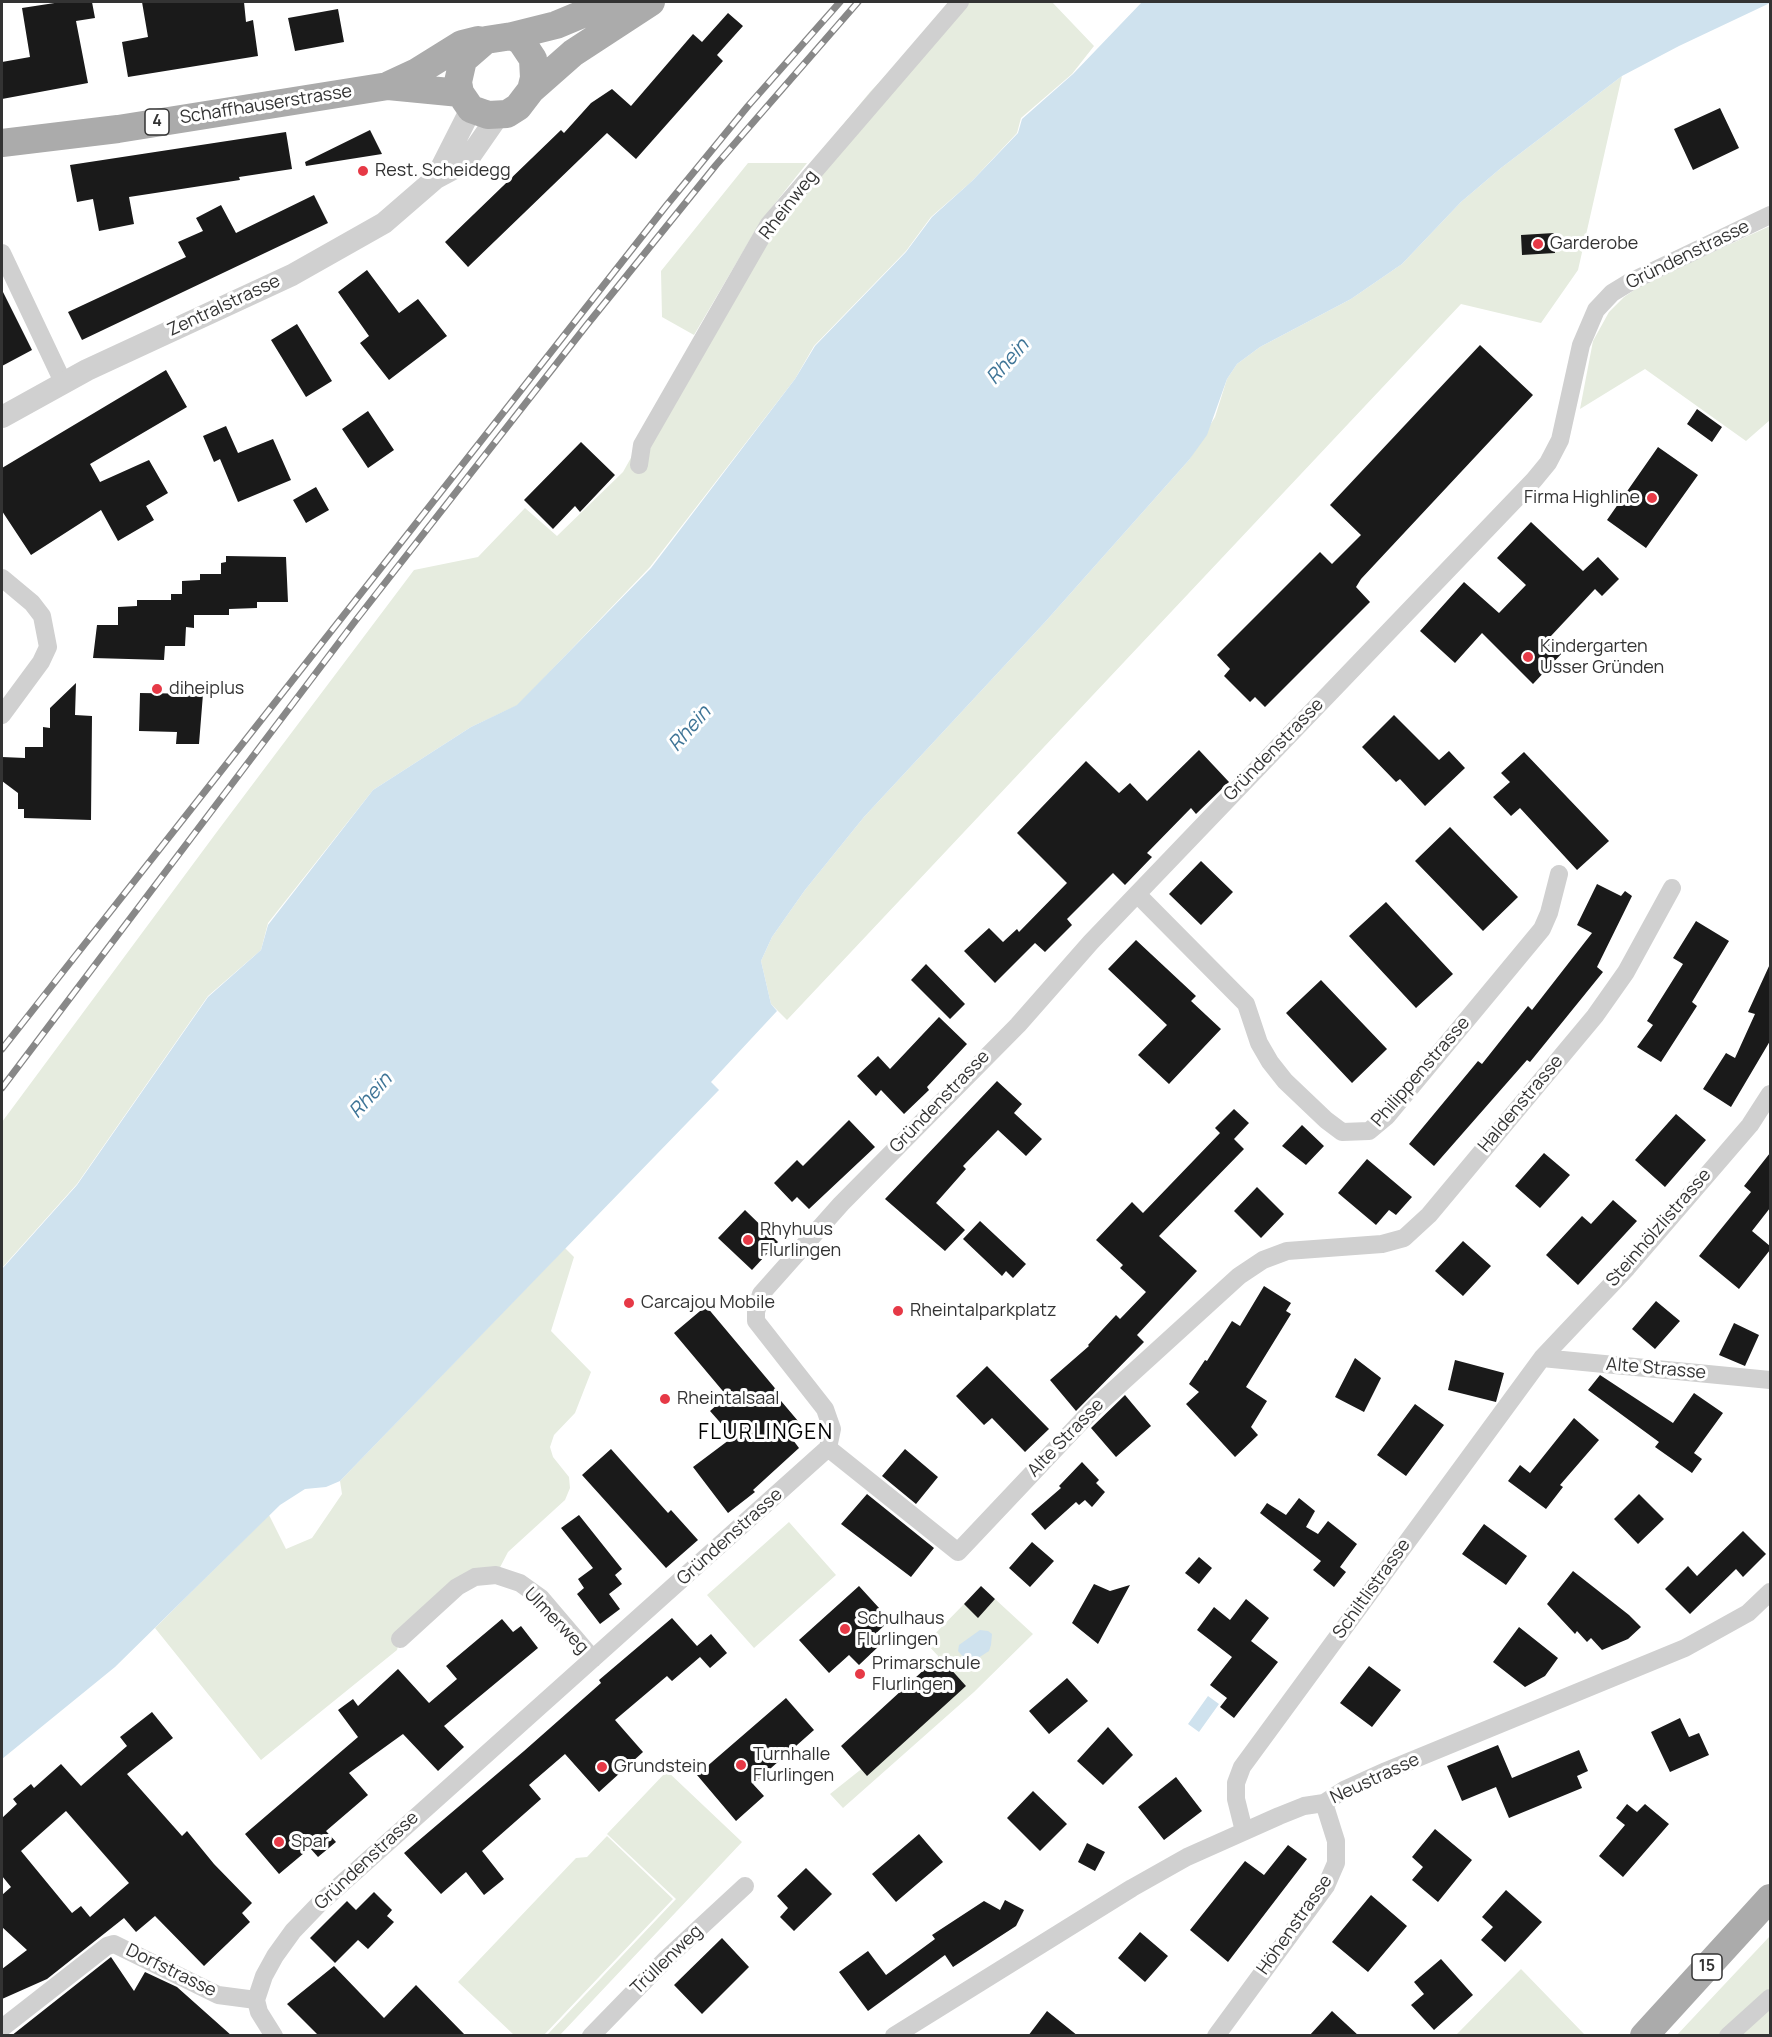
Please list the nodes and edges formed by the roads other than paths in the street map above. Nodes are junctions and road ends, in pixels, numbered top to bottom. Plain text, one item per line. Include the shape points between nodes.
1 (651, 2) edge
2 (960, 2) edge
3 (603, 10) edge
4 (499, 38) junction
5 (388, 86) junction
6 (531, 90) junction
7 (476, 106) junction
8 (2, 144) edge
9 (1770, 215) edge
10 (2, 254) edge
11 (63, 381) junction
12 (2, 417) edge
13 (639, 465) dead end
14 (2, 578) edge
15 (2, 715) edge
16 (1559, 874) dead end
17 (1672, 888) dead end
18 (1137, 894) junction
19 (1770, 1094) edge
20 (1319, 1247) joint
21 (1542, 1358) junction
22 (1770, 1380) edge
23 (828, 1448) junction
24 (1770, 1592) edge
25 (400, 1639) dead end
26 (592, 1659) junction
27 (1324, 1803) junction
28 (1244, 1831) junction
29 (745, 1886) dead end
30 (1770, 1898) edge
31 (1770, 1998) edge
32 (256, 2000) junction
33 (2, 2028) edge
34 (274, 2036) edge
35 (591, 2036) edge
36 (894, 2036) edge
37 (1216, 2036) edge
38 (1644, 2036) edge
39 (1728, 2036) edge

1 - 3 main road, Schaffhauserstrasse / 4
2 - 13 street, Rheinweg via 769,224 642,445
3 - 4 main road, Schaffhauserstrasse / 4
3 - 6 main road, Schaffhauserstrasse / 4
4 - 5 main road, Schaffhauserstrasse / 4 via 462,44
4 - 6 main road via 521,41 533,59
4 - 7 main road, 4 via 463,60 458,71
5 - 7 main road, Schaffhauserstrasse / 4
5 - 8 main road, Schaffhauserstrasse / 4
6 - 7 main road, 4 via 518,107
7 - 11 street, Zentralstrasse via 436,178 403,208 353,243
9 - 18 street, Gründenstrasse via 1630,282 1596,310 1581,345 1560,440 1548,463
10 - 11 street
11 - 12 street, Zentralstrasse
14 - 15 street via 42,616 48,647
16 - 18 street, Philippenstrasse via 1542,929 1387,1116 1369,1131 1342,1132 1286,1081 1259,1043 1246,1004
17 - 20 street, Haldenstrasse via 1626,972 1595,1016 1429,1215 1404,1238 1382,1244
18 - 23 street, Gründenstrasse via 1033,1009 841,1204 761,1294 756,1322 825,1409 832,1430
19 - 21 street, Steinhölzlistrasse via 1750,1125
20 - 23 street, Alte Strasse via 1287,1251 1263,1260 1239,1276 1095,1407 958,1552
21 - 22 street, Alte Strasse
21 - 28 street, Schiltlistrasse via 1242,1767 1236,1799
23 - 26 street, Gründenstrasse
24 - 27 street, Neustrasse via 1748,1613 1685,1648 1344,1790
25 - 26 street, Ulmerweg via 457,1587 475,1577 496,1575 520,1583 540,1598
26 - 32 street, Gründenstrasse via 319,1904 275,1956
27 - 28 street, Neustrasse via 1304,1806
27 - 37 street, Höhenstrasse via 1336,1841 1336,1863 1326,1886
28 - 36 street, Neustrasse via 1132,1888
29 - 35 street, Trüllenweg
30 - 38 main road, 15
31 - 39 street
32 - 33 street, Dorfstrasse via 218,1995 114,1944
32 - 34 street via 261,2018

